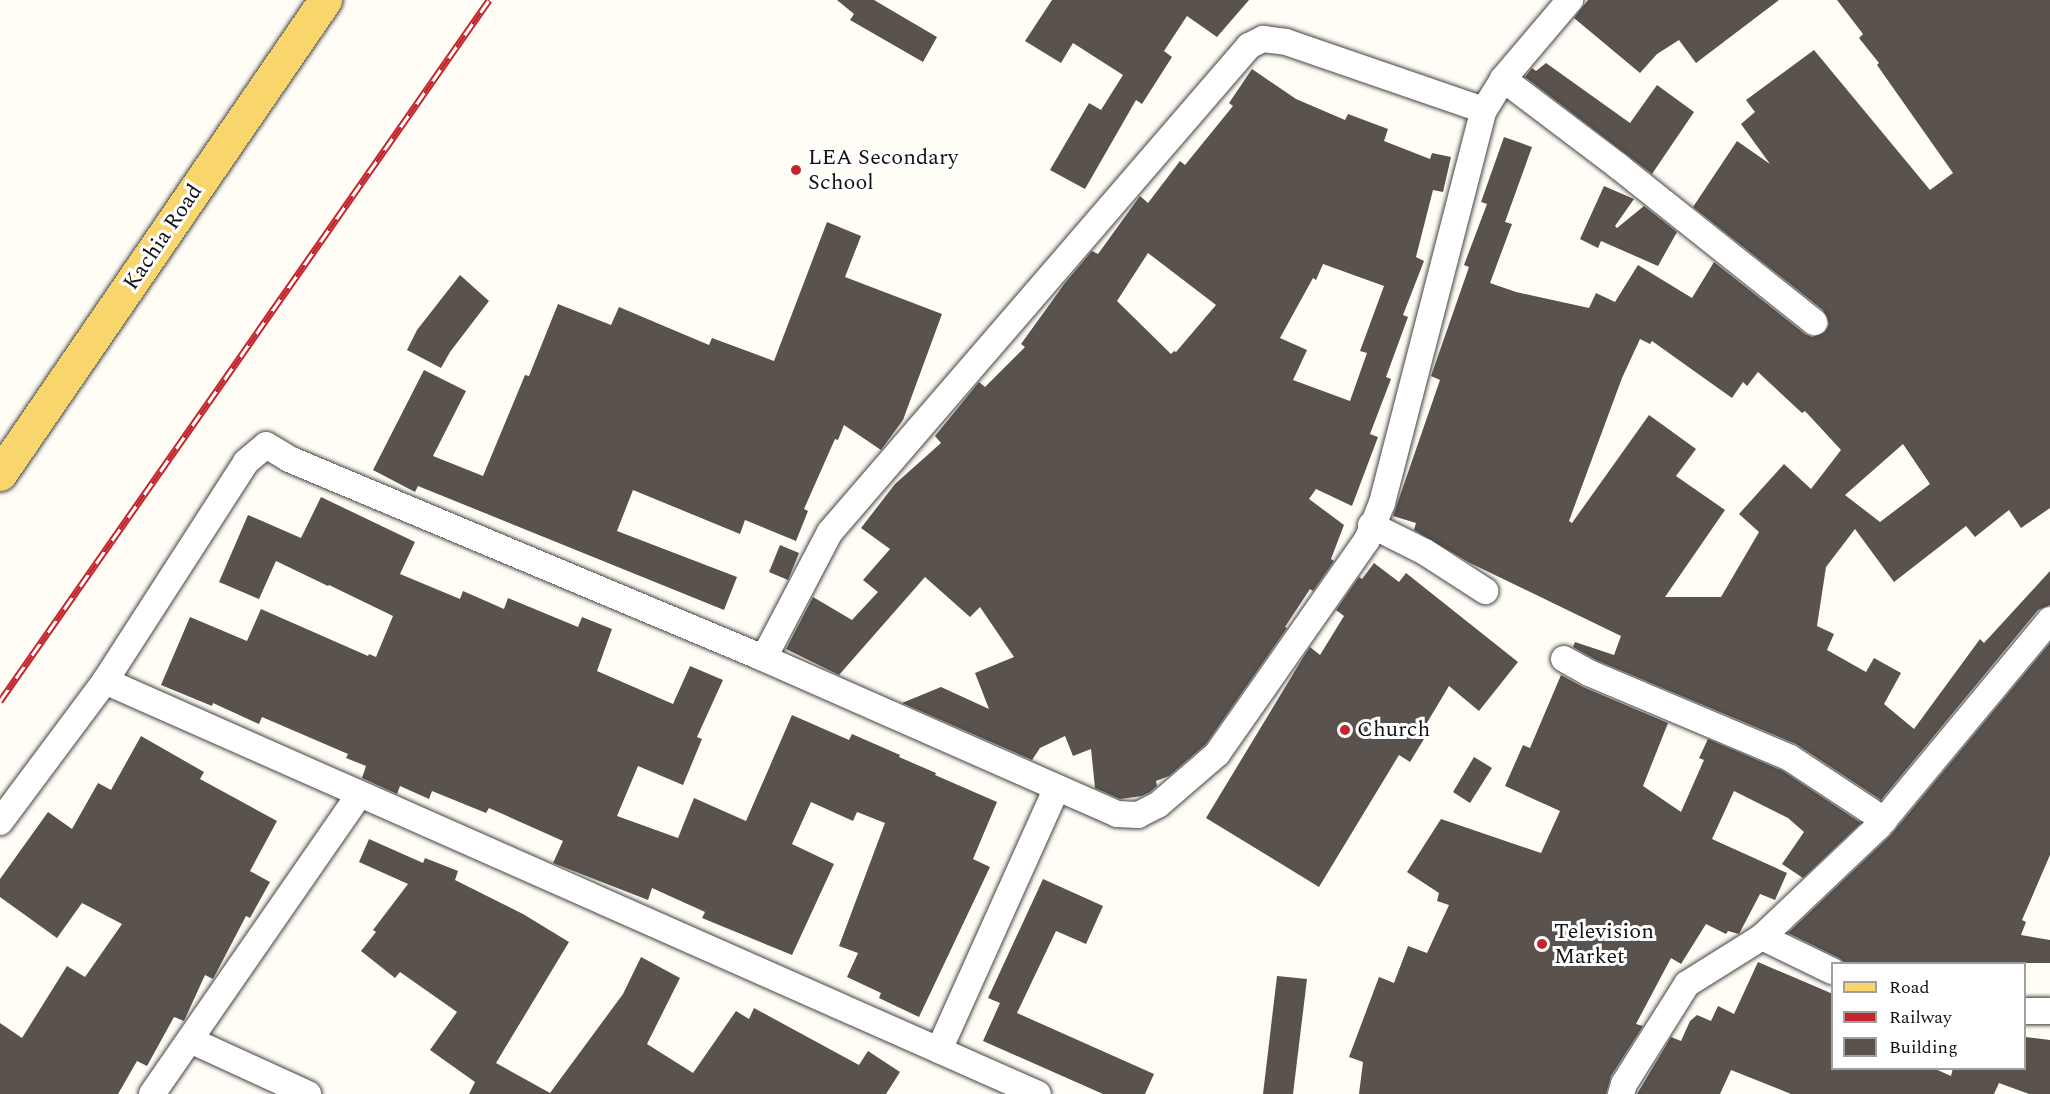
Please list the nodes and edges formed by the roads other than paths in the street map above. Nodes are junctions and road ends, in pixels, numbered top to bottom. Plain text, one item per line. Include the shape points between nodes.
1 (325, 0) edge
2 (1570, 0) edge
3 (1503, 79) junction
4 (1484, 110) junction
5 (1814, 322) dead end
6 (0, 474) edge
7 (1371, 525) junction
8 (1485, 591) dead end
9 (2050, 620) edge
10 (761, 657) junction
11 (1564, 659) dead end
12 (105, 681) junction
13 (1057, 788) junction
14 (359, 795) junction
15 (1884, 820) junction
16 (0, 822) edge
17 (1762, 938) junction
18 (1831, 970) edge
19 (2026, 1011) edge
20 (2050, 1011) edge
21 (190, 1040) junction
22 (939, 1050) junction
23 (152, 1094) edge
24 (308, 1094) edge
25 (1038, 1094) edge
26 (1621, 1094) edge

1 - 6 main road, Kachia Road
2 - 3 street
3 - 4 street
3 - 5 street via 1618,165
4 - 7 street via 1382,502
4 - 10 street via 1286,42 1263,39 1249,46 830,532
7 - 8 street via 1425,552
7 - 13 street via 1367,540 1217,754 1158,805 1138,815 1117,814
9 - 15 street
10 - 12 street via 289,459 266,445 246,462
10 - 13 street
11 - 15 street via 1790,758
12 - 14 street
12 - 16 street
13 - 22 street
14 - 21 street
14 - 22 street
15 - 17 street
17 - 18 street
17 - 26 street via 1687,984
19 - 20 street
21 - 23 street
21 - 24 street
22 - 25 street

